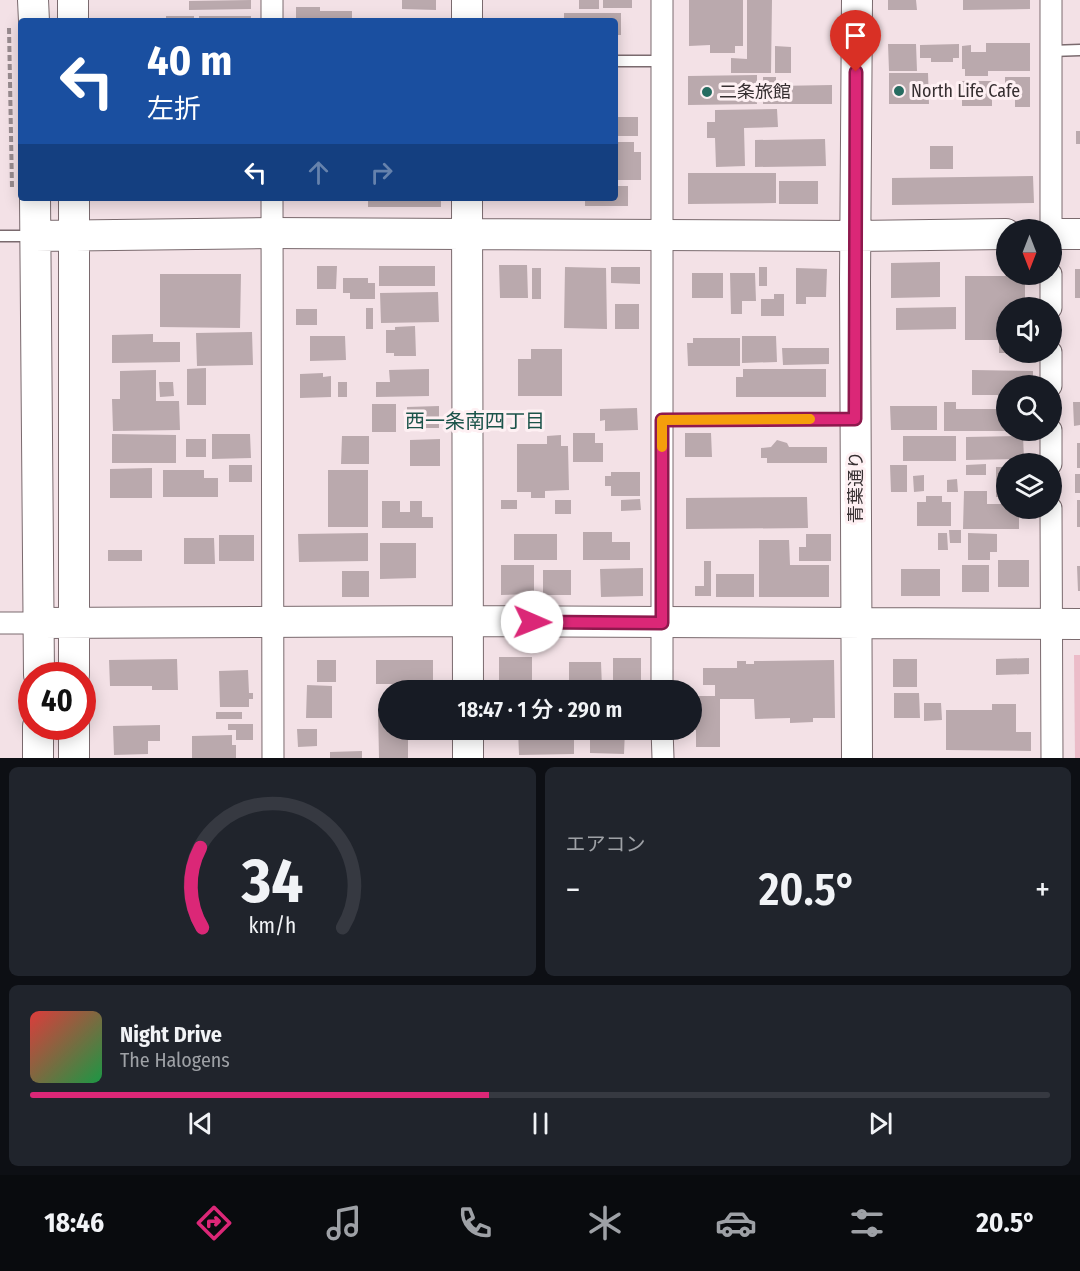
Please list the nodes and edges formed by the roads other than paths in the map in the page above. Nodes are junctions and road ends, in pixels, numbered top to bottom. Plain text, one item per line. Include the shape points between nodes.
1 (33, 0) edge
2 (73, 0) edge
3 (272, 0) edge
4 (467, 0) edge
5 (662, 0) edge
6 (857, 0) edge
7 (1051, 0) edge
8 (23, 18) edge
9 (73, 18) edge
10 (272, 18) edge
11 (467, 18) edge
12 (1080, 50) edge
13 (1051, 51) junction
14 (662, 61) junction
15 (618, 62) edge
16 (36, 201) edge
17 (74, 201) edge
18 (272, 201) edge
19 (467, 201) edge
20 (1052, 219) edge
21 (272, 233) junction
22 (1062, 233) edge
23 (467, 234) junction
24 (996, 234) edge
25 (1080, 234) edge
26 (73, 235) junction
27 (662, 235) junction
28 (0, 236) edge
29 (35, 236) junction
30 (855, 236) junction
31 (855, 419) junction
32 (662, 420) junction
33 (1053, 519) edge
34 (467, 621) junction
35 (273, 622) junction
36 (0, 623) edge
37 (40, 623) junction
38 (74, 623) junction
39 (662, 623) junction
40 (856, 624) junction
41 (1066, 624) edge
42 (39, 662) edge
43 (74, 662) edge
44 (468, 680) edge
45 (662, 680) edge
46 (38, 740) edge
47 (74, 740) edge
48 (468, 740) edge
49 (663, 740) edge
50 (38, 758) edge
51 (74, 758) edge
52 (273, 758) edge
53 (468, 758) edge
54 (663, 758) edge
55 (857, 758) edge
56 (1052, 758) edge

1 - 8 street
2 - 9 street
3 - 10 street
4 - 11 street
5 - 14 street
6 - 30 street, 青葉通り
7 - 13 street
12 - 13 lane
13 - 20 street
14 - 15 lane
14 - 27 street
16 - 29 street
17 - 26 street
18 - 21 street
19 - 23 street
21 - 23 street
21 - 26 street
21 - 35 street
22 - 25 street
23 - 27 street
23 - 34 street
24 - 30 street
26 - 29 street
26 - 38 street
27 - 30 street
27 - 32 street
28 - 29 lane
29 - 37 street
30 - 31 street, 青葉通り
31 - 32 lane
31 - 40 street, 青葉通り
32 - 39 street
33 - 41 street
34 - 35 street
34 - 39 street
34 - 44 street
35 - 38 street
35 - 52 street
36 - 37 street
37 - 38 street
37 - 42 street
38 - 43 street
39 - 40 street
39 - 45 street
40 - 41 street
40 - 55 street, 青葉通り
41 - 56 street
46 - 50 street
47 - 51 street
48 - 53 street
49 - 54 street

